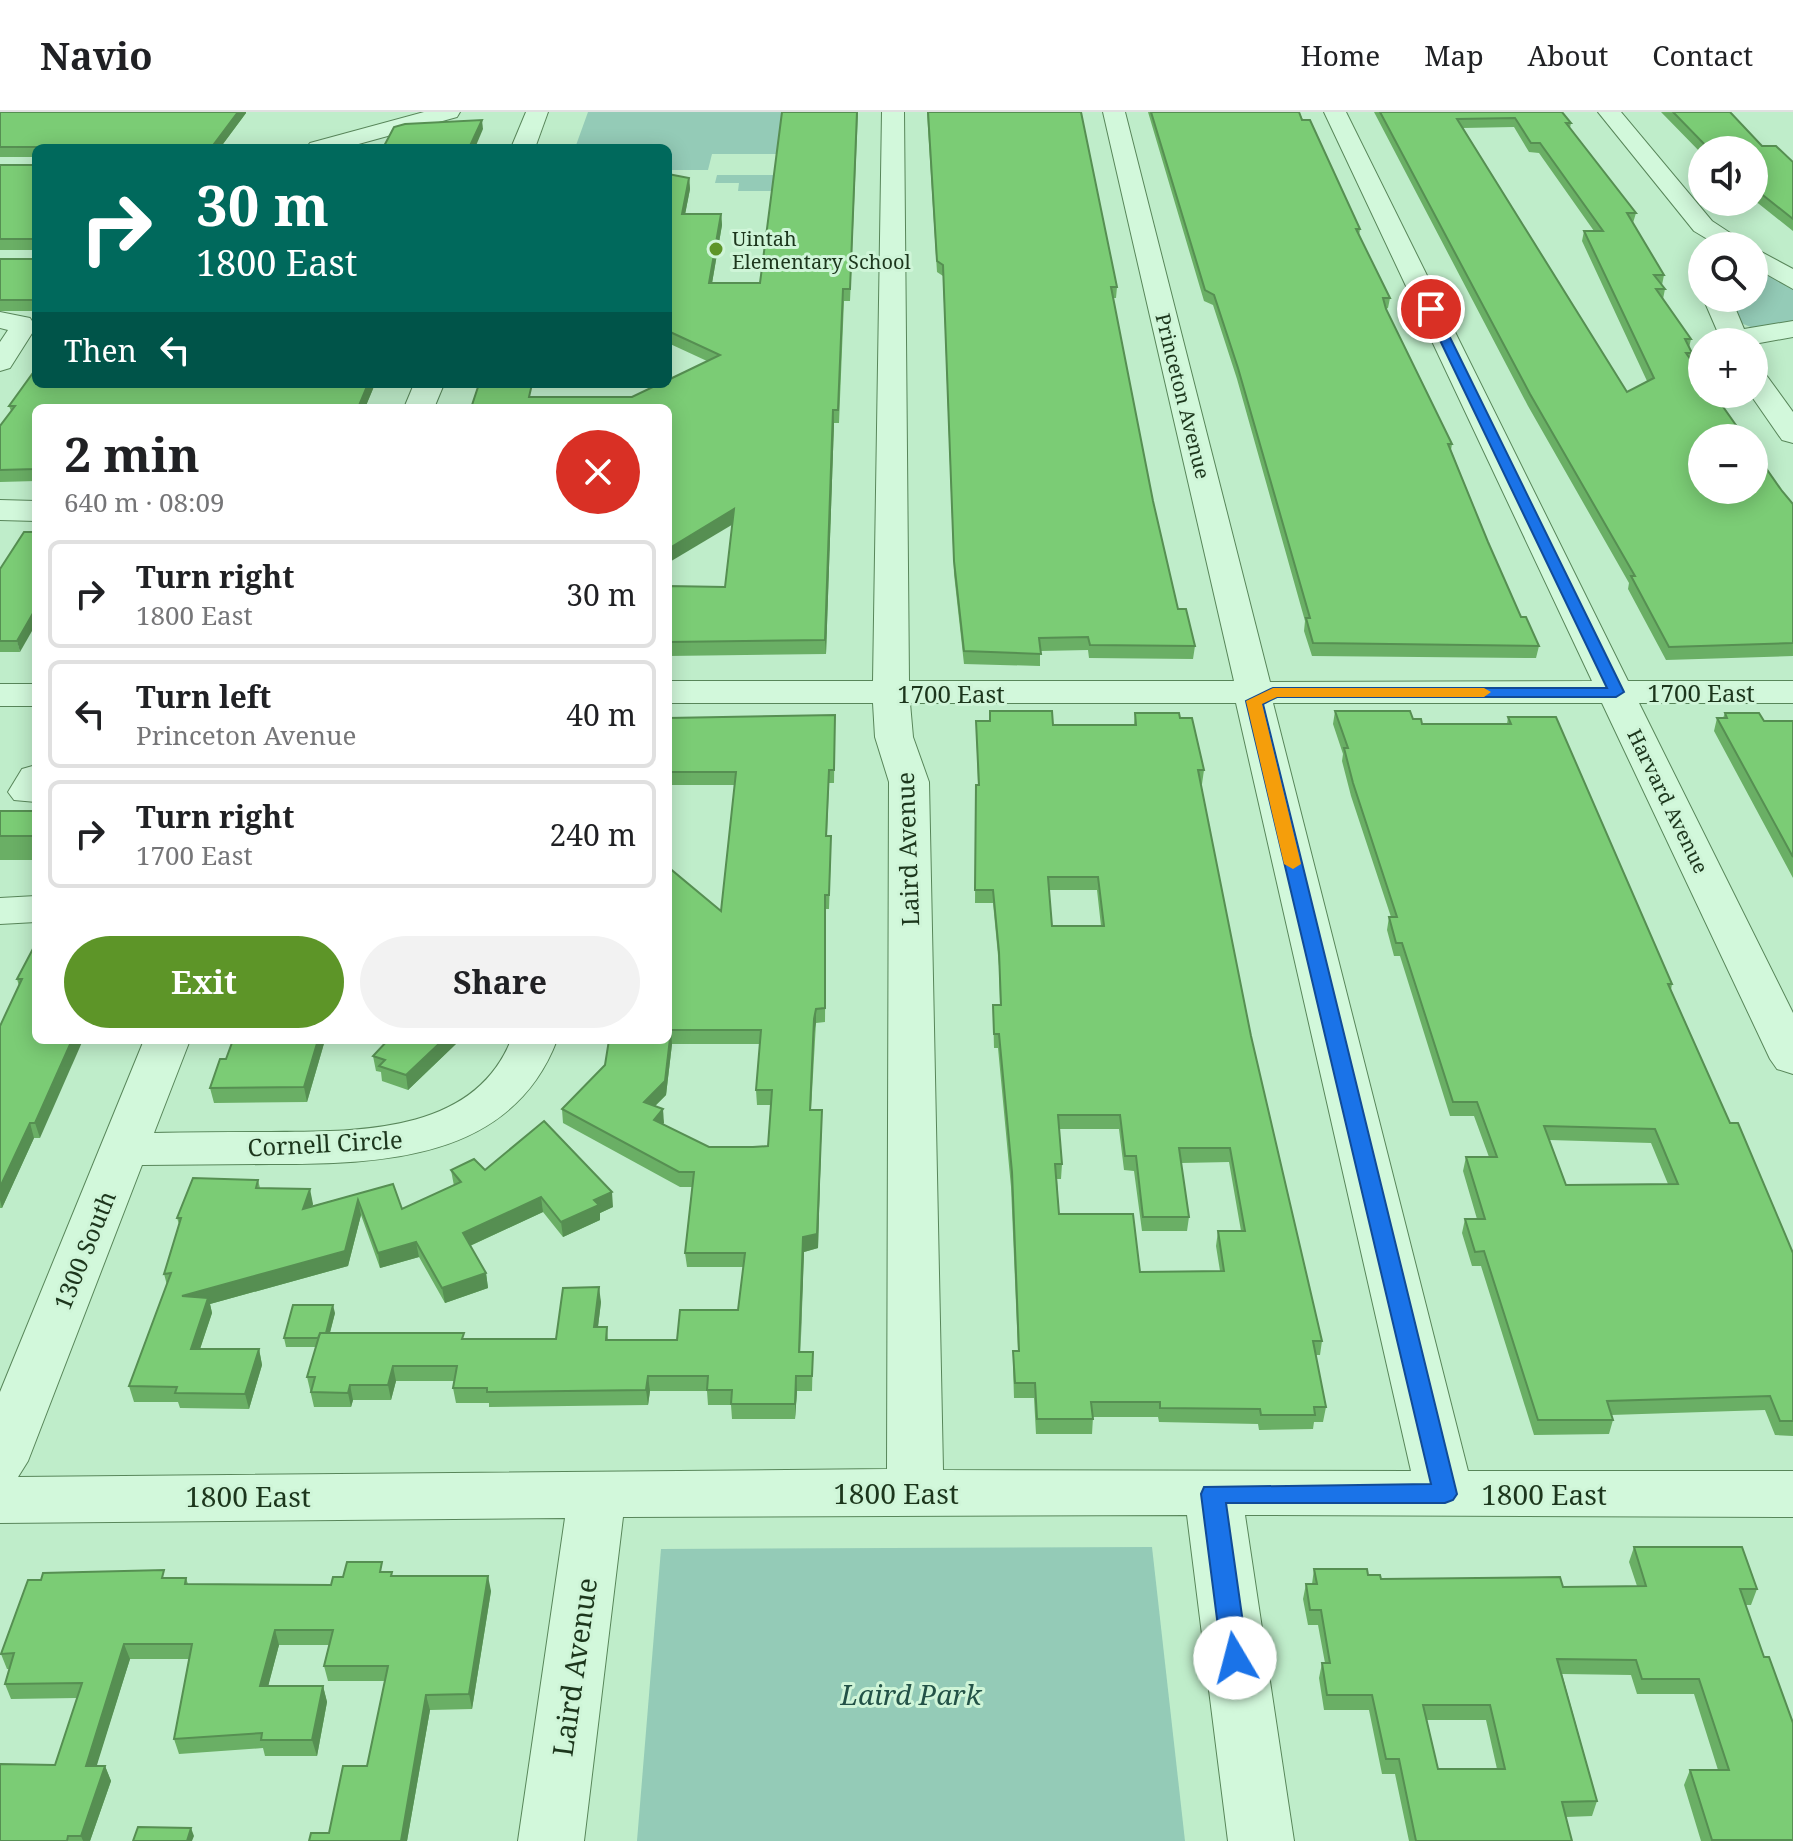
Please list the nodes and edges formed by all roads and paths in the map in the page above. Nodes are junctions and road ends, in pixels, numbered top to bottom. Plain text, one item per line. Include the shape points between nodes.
1 (449, 112) edge
2 (537, 112) edge
3 (893, 112) edge
4 (1114, 112) edge
5 (1335, 112) edge
6 (1609, 112) edge
7 (333, 144) edge
8 (525, 144) edge
9 (1703, 226) junction
10 (1701, 232) edge
11 (1713, 232) edge
12 (1768, 265) edge
13 (1793, 281) edge
14 (0, 320) edge
15 (1793, 329) edge
16 (1768, 334) edge
17 (0, 364) edge
18 (32, 365) edge
19 (1768, 398) edge
20 (1793, 434) edge
21 (0, 510) edge
22 (32, 511) edge
23 (672, 692) edge
24 (891, 692) junction
25 (1254, 692) junction
26 (1616, 692) junction
27 (1793, 692) edge
28 (0, 695) edge
29 (32, 695) edge
30 (32, 909) edge
31 (0, 911) edge
32 (165, 1044) edge
33 (532, 1044) edge
34 (1793, 1059) edge
35 (124, 1149) junction
36 (0, 1461) edge
37 (915, 1493) junction
38 (597, 1494) junction
39 (1213, 1494) junction
40 (1445, 1494) junction
41 (1793, 1494) edge
42 (0, 1500) edge
43 (551, 1841) edge
44 (1261, 1841) edge

1 - 7 street
2 - 8 street
3 - 24 street, Laird Avenue
4 - 25 street, Princeton Avenue
5 - 26 street, Harvard Avenue
6 - 9 street
9 - 10 street
9 - 11 street
12 - 13 street
14 - 17 street via 23,329
15 - 16 street
17 - 18 street
19 - 20 street
21 - 22 street
23 - 24 street, 1700 East
24 - 25 street, 1700 East
24 - 37 street, Laird Avenue via 894,737 909,782
25 - 26 street, 1700 East
25 - 40 street, Princeton Avenue
26 - 27 street, 1700 East
26 - 34 street, Harvard Avenue
28 - 29 street
30 - 31 street
32 - 35 street, 1300 South
33 - 35 street, Cornell Circle via 520,1070 494,1096 461,1118 415,1137 350,1147
35 - 36 street, 1300 South
37 - 38 street, 1800 East
37 - 39 street, 1800 East
38 - 42 street, 1800 East
38 - 43 street, Laird Avenue
39 - 40 street, 1800 East
39 - 44 street
40 - 41 street, 1800 East

